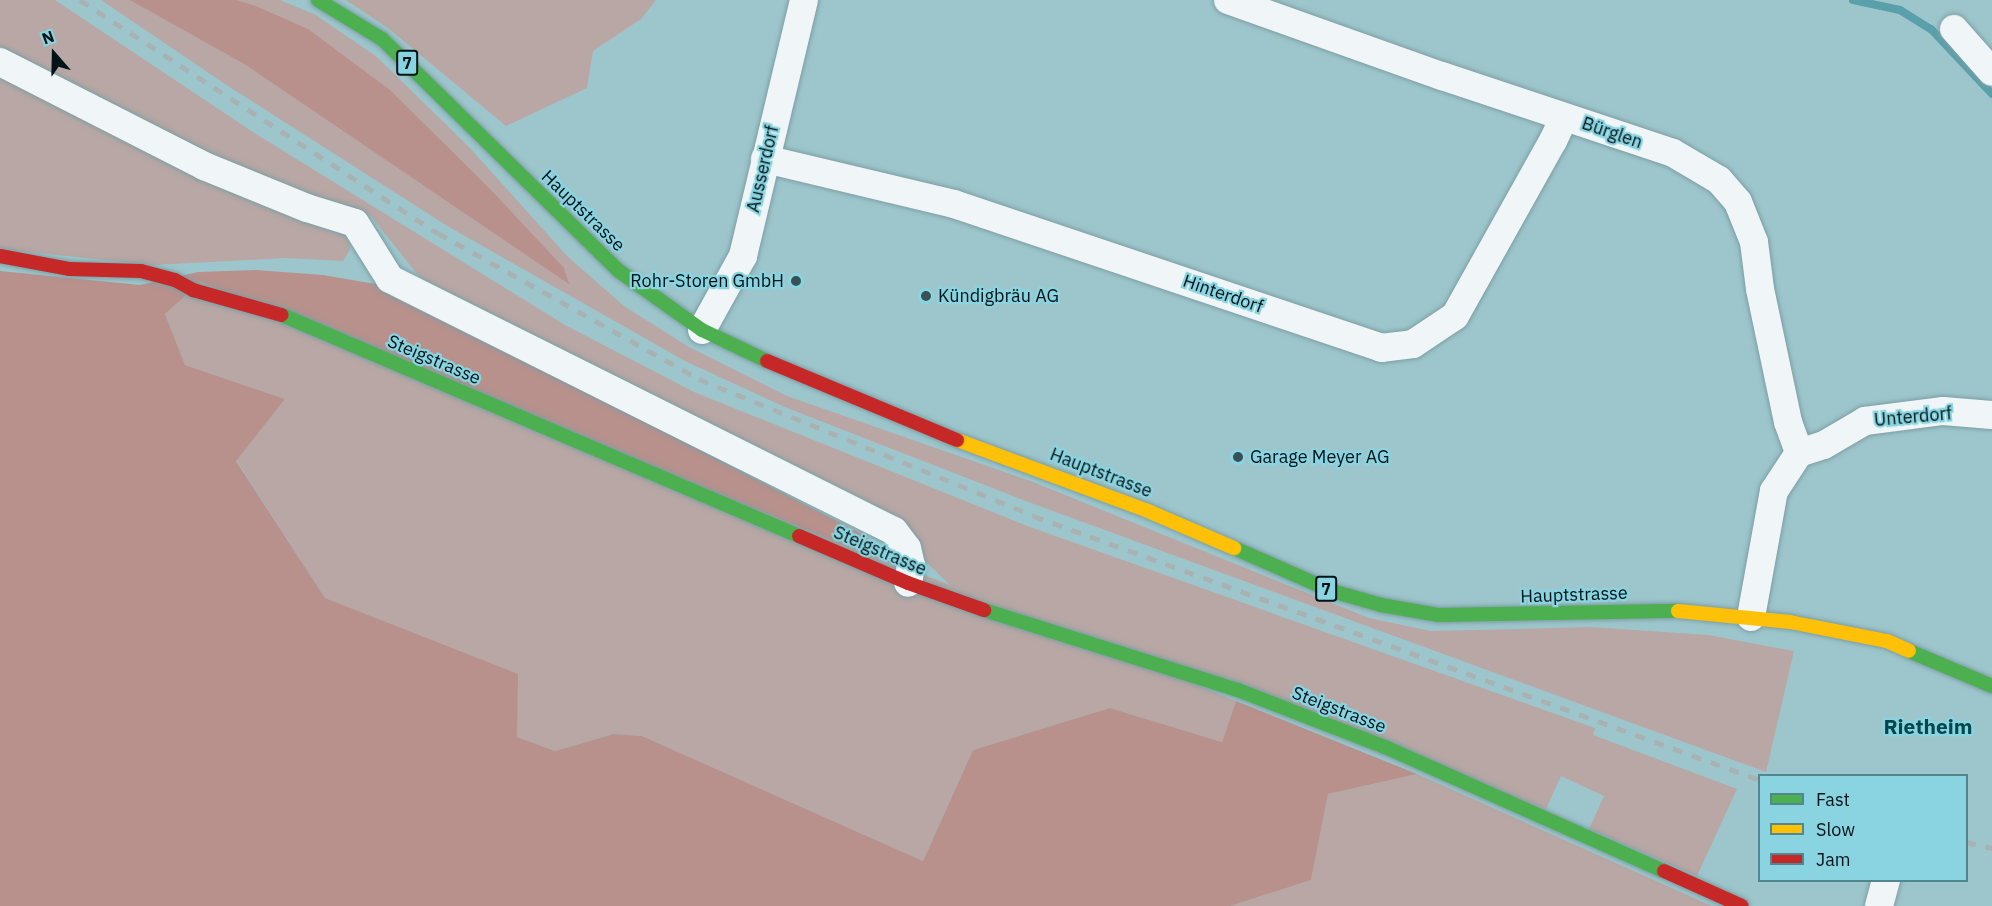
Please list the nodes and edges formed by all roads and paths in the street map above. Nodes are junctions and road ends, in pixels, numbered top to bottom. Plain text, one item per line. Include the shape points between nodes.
1 (318, 0) edge
2 (804, 0) edge
3 (1228, 0) edge
4 (1954, 29) dead end
5 (0, 62) edge
6 (1992, 72) edge
7 (1564, 117) junction
8 (765, 159) junction
9 (0, 256) edge
10 (702, 330) junction
11 (1992, 415) edge
12 (1799, 453) junction
13 (908, 583) junction
14 (1751, 616) junction
15 (1992, 686) edge
16 (1885, 882) edge
17 (1742, 906) edge
18 (1879, 906) edge

1 - 10 main road, Hauptstrasse / 7 via 381,39 619,271
2 - 8 street, Ausserdorf
3 - 7 street, Bürglen
4 - 6 street
5 - 13 street via 204,166 307,208 356,223 390,279 894,531 907,548 911,565
7 - 8 street, Hinterdorf via 1455,316 1413,344 1381,348 954,204
7 - 12 street, Bürglen via 1673,153 1707,171 1738,202 1754,242 1785,411
8 - 10 street, Ausserdorf via 743,256
9 - 13 main road, Steigstrasse via 69,269 141,271 175,280 193,290 270,309
10 - 14 main road, Hauptstrasse / 7 via 791,373 914,424 1148,511 1332,591 1382,605 1439,615 1632,610
11 - 12 street, Unterdorf via 1942,411 1865,421 1824,445
12 - 14 street via 1774,491
13 - 17 main road, Steigstrasse via 1238,690 1384,747
14 - 15 main road, Hauptstrasse / 7 via 1887,641
16 - 18 street

